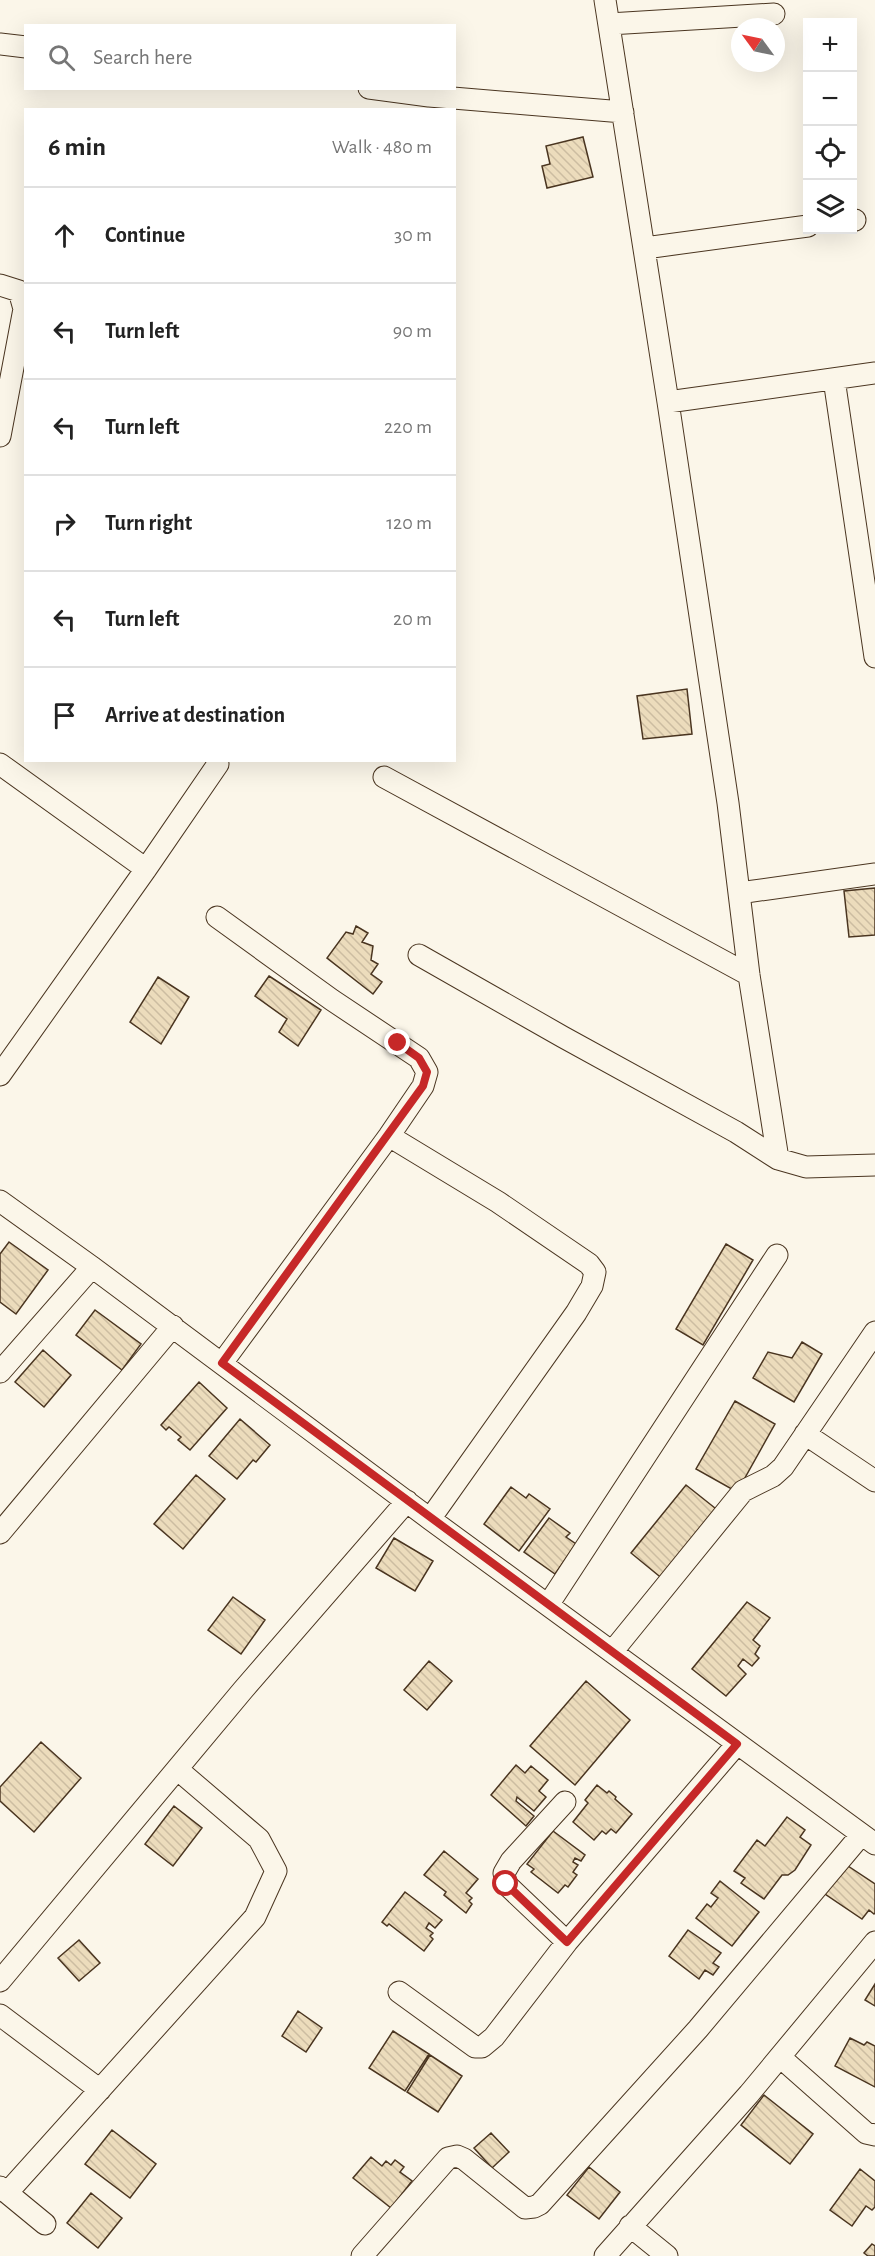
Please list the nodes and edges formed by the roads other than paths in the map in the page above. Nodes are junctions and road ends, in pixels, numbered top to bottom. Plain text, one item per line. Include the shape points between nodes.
1 (605, 0) edge
2 (774, 14) dead end
3 (609, 24) junction
4 (0, 44) edge
5 (24, 47) edge
6 (384, 90) edge
7 (622, 112) junction
8 (803, 227) edge
9 (645, 248) junction
10 (0, 285) edge
11 (875, 373) edge
12 (834, 379) junction
13 (668, 402) junction
14 (0, 436) edge
15 (875, 657) edge
16 (0, 764) edge
17 (218, 764) dead end
18 (384, 777) dead end
19 (146, 869) junction
20 (875, 874) edge
21 (739, 893) junction
22 (217, 917) dead end
23 (420, 955) dead end
24 (749, 975) junction
25 (0, 1075) edge
26 (388, 1136) junction
27 (778, 1159) junction
28 (875, 1165) edge
29 (0, 1201) edge
30 (777, 1255) dead end
31 (92, 1266) junction
32 (173, 1326) junction
33 (875, 1332) edge
34 (222, 1363) junction
35 (0, 1372) edge
36 (805, 1434) junction
37 (875, 1480) edge
38 (406, 1501) junction
39 (430, 1519) junction
40 (0, 1533) edge
41 (548, 1605) junction
42 (612, 1652) junction
43 (737, 1744) junction
44 (177, 1769) junction
45 (565, 1803) dead end
46 (868, 1840) edge
47 (567, 1942) junction
48 (875, 1942) edge
49 (0, 1981) edge
50 (399, 1992) dead end
51 (0, 2015) edge
52 (780, 2057) junction
53 (100, 2090) junction
54 (875, 2135) edge
55 (4, 2190) edge
56 (45, 2224) dead end
57 (630, 2226) junction
58 (362, 2256) edge
59 (605, 2256) edge
60 (667, 2256) edge

1 - 3 street
2 - 3 street
3 - 7 street
4 - 5 street
6 - 7 street
7 - 9 street
8 - 9 street
9 - 13 street
10 - 14 street via 19,291 24,309
11 - 12 street
12 - 13 street
12 - 15 street
13 - 21 street
16 - 19 street
17 - 19 street
18 - 24 street
19 - 25 street
20 - 21 street
21 - 24 street
22 - 26 street via 419,1058 427,1072 423,1086
23 - 27 street
24 - 27 street
26 - 34 street
26 - 39 street via 507,1208 595,1272 592,1286 576,1313
27 - 28 street via 806,1167
29 - 31 street
30 - 41 street
31 - 32 street
31 - 35 street
32 - 34 street
32 - 40 street
33 - 36 street
34 - 38 street
36 - 37 street
36 - 42 street via 783,1467 743,1491
38 - 39 street
38 - 44 street
39 - 41 street
41 - 42 street
42 - 43 street
43 - 46 street
43 - 47 street
44 - 49 street
44 - 53 street via 259,1839 276,1870 255,1917
45 - 47 street via 504,1873 506,1884
46 - 58 street via 540,2204 525,2208 464,2159 448,2158
47 - 50 street via 494,2037 482,2047 475,2047
48 - 52 street
51 - 53 street
52 - 54 street via 866,2133
52 - 57 street
53 - 55 street
55 - 56 street
57 - 59 street
57 - 60 street

